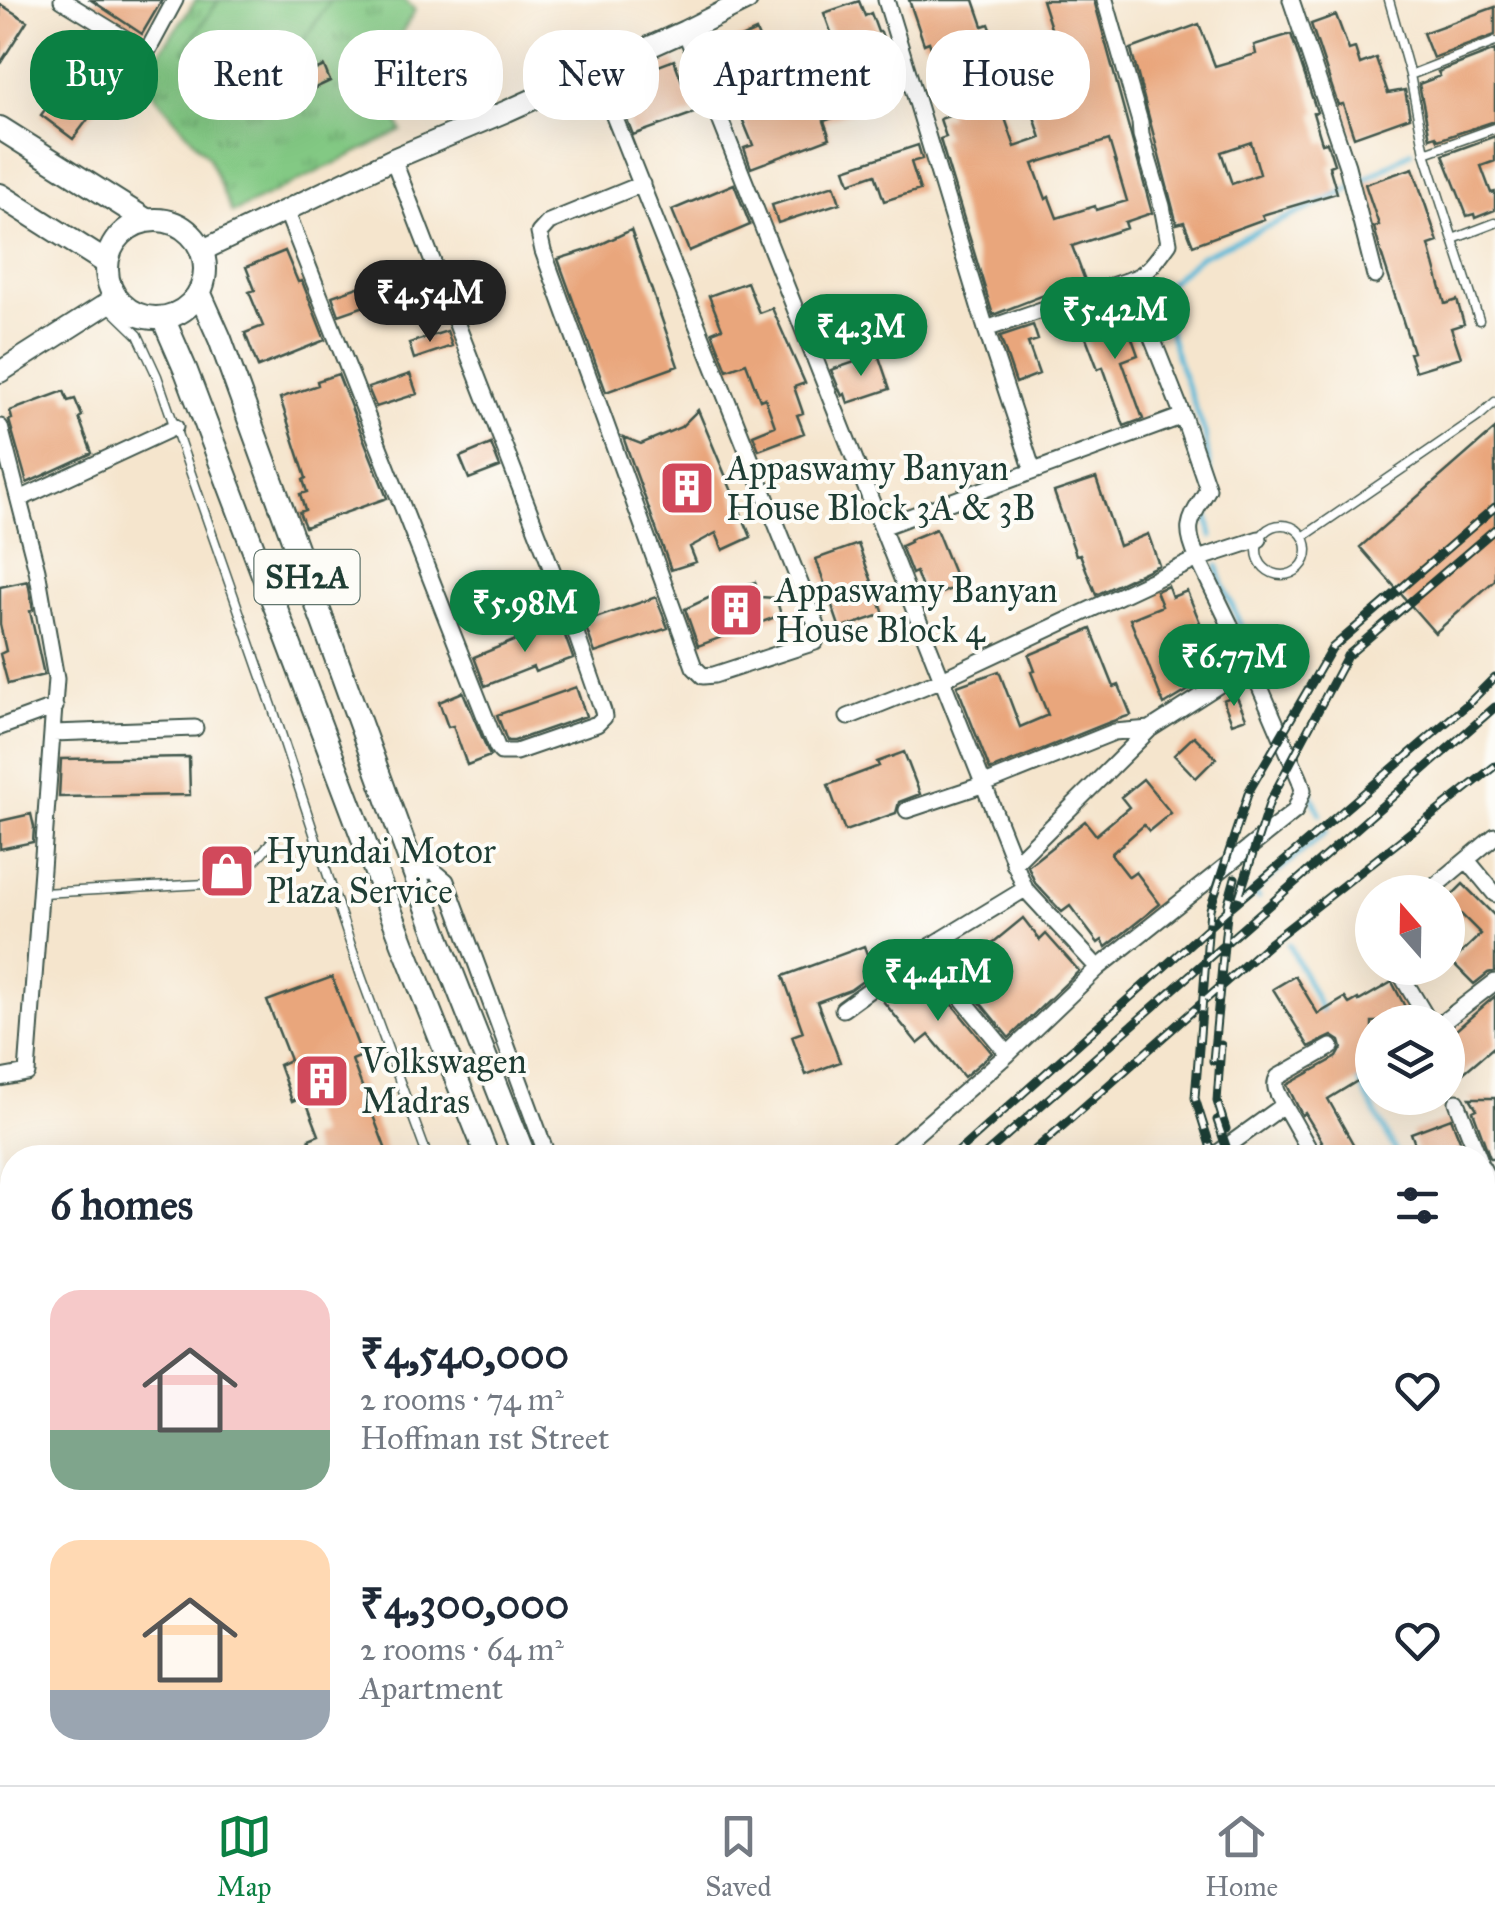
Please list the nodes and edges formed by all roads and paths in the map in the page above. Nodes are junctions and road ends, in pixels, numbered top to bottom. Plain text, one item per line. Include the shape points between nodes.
1 (62, 0) edge
2 (176, 0) edge
3 (747, 0) edge
4 (886, 0) edge
5 (1105, 0) edge
6 (1292, 0) edge
7 (1389, 0) edge
8 (686, 30) edge
9 (1495, 42) edge
10 (1410, 75) junction
11 (523, 102) edge
12 (616, 120) edge
13 (720, 120) edge
14 (0, 128) edge
15 (1495, 128) edge
16 (1425, 154) junction
17 (393, 159) junction
18 (642, 184) junction
19 (0, 195) edge
20 (286, 210) junction
21 (146, 220) junction
22 (1495, 223) edge
23 (1453, 239) junction
24 (203, 250) junction
25 (107, 262) junction
26 (1375, 276) dead end
27 (1129, 280) junction
28 (200, 294) junction
29 (111, 300) junction
30 (163, 318) junction
31 (1479, 320) dead end
32 (986, 329) junction
33 (0, 372) edge
34 (1495, 402) edge
35 (1183, 416) junction
36 (0, 426) edge
37 (174, 427) junction
38 (1033, 471) junction
39 (20, 498) junction
40 (882, 527) junction
41 (1303, 537) junction
42 (1258, 540) junction
43 (1198, 559) junction
44 (1250, 665) junction
45 (940, 680) junction
46 (55, 707) junction
47 (848, 717) dead end
48 (0, 728) edge
49 (194, 728) dead end
50 (1150, 729) junction
51 (53, 733) junction
52 (982, 785) junction
53 (907, 810) dead end
54 (1495, 836) edge
55 (274, 837) dead end
56 (1468, 860) junction
57 (1014, 864) junction
58 (413, 867) junction
59 (377, 874) junction
60 (1449, 875) edge
61 (1025, 890) junction
62 (42, 893) junction
63 (1495, 894) edge
64 (924, 951) junction
65 (1098, 968) junction
66 (1495, 982) edge
67 (1465, 1006) edge
68 (844, 1009) dead end
69 (1331, 1047) dead end
70 (1008, 1054) junction
71 (0, 1078) edge
72 (1284, 1105) junction
73 (1462, 1115) edge
74 (423, 1145) edge
75 (483, 1145) edge
76 (520, 1145) edge
77 (543, 1145) edge
78 (903, 1145) edge
79 (1229, 1145) edge
80 (1307, 1145) edge
81 (1474, 1145) edge

1 - 2 street via 147,52
3 - 8 street
4 - 32 street
5 - 27 street via 1169,243 1152,268
6 - 26 street via 1348,166
7 - 10 lane
9 - 10 lane
10 - 16 lane
11 - 17 street
12 - 18 street
13 - 40 street
14 - 21 main road
15 - 16 lane
16 - 23 lane
17 - 20 street
17 - 20 street via 564,601 604,718 596,724 516,752 496,748
18 - 18 street via 819,631 815,642 714,676 694,667 539,233 549,222
19 - 25 main road
20 - 24 street
21 - 24 main road via 184,227
21 - 25 main road via 114,242
22 - 23 lane
23 - 31 lane
24 - 28 main road, SH2A
25 - 29 main road
27 - 32 street
27 - 35 street
28 - 30 main road
28 - 58 main road, SH2A
29 - 30 main road via 143,317
29 - 33 street
29 - 37 lane via 138,335
30 - 59 main road, SH2A
32 - 38 street
34 - 41 lane
35 - 38 street
35 - 43 street via 1208,489 1188,522
36 - 39 street
37 - 39 street
37 - 74 lane
38 - 40 street
39 - 46 street via 53,653
40 - 45 street
41 - 42 lane via 1284,524
41 - 42 lane via 1304,560 1287,574 1260,562
42 - 43 street
43 - 44 street
43 - 45 street
44 - 50 street
44 - 65 street via 1304,790 1301,800
45 - 47 street
45 - 52 street
46 - 48 street
46 - 51 street
49 - 51 street
50 - 52 street via 1114,732
50 - 57 street
51 - 62 street
52 - 53 street
52 - 57 street
54 - 56 street
55 - 62 lane via 252,865 224,880
56 - 60 street
56 - 63 street
57 - 61 street
58 - 59 main road
58 - 76 main road, SH2A
58 - 77 street via 446,880
59 - 75 main road, SH2A
61 - 64 street
61 - 65 street
62 - 71 street via 28,1073
64 - 68 street
64 - 70 street
65 - 70 street
66 - 67 street
69 - 72 street via 1278,1077
70 - 78 street
72 - 79 street
72 - 80 street
73 - 81 street

